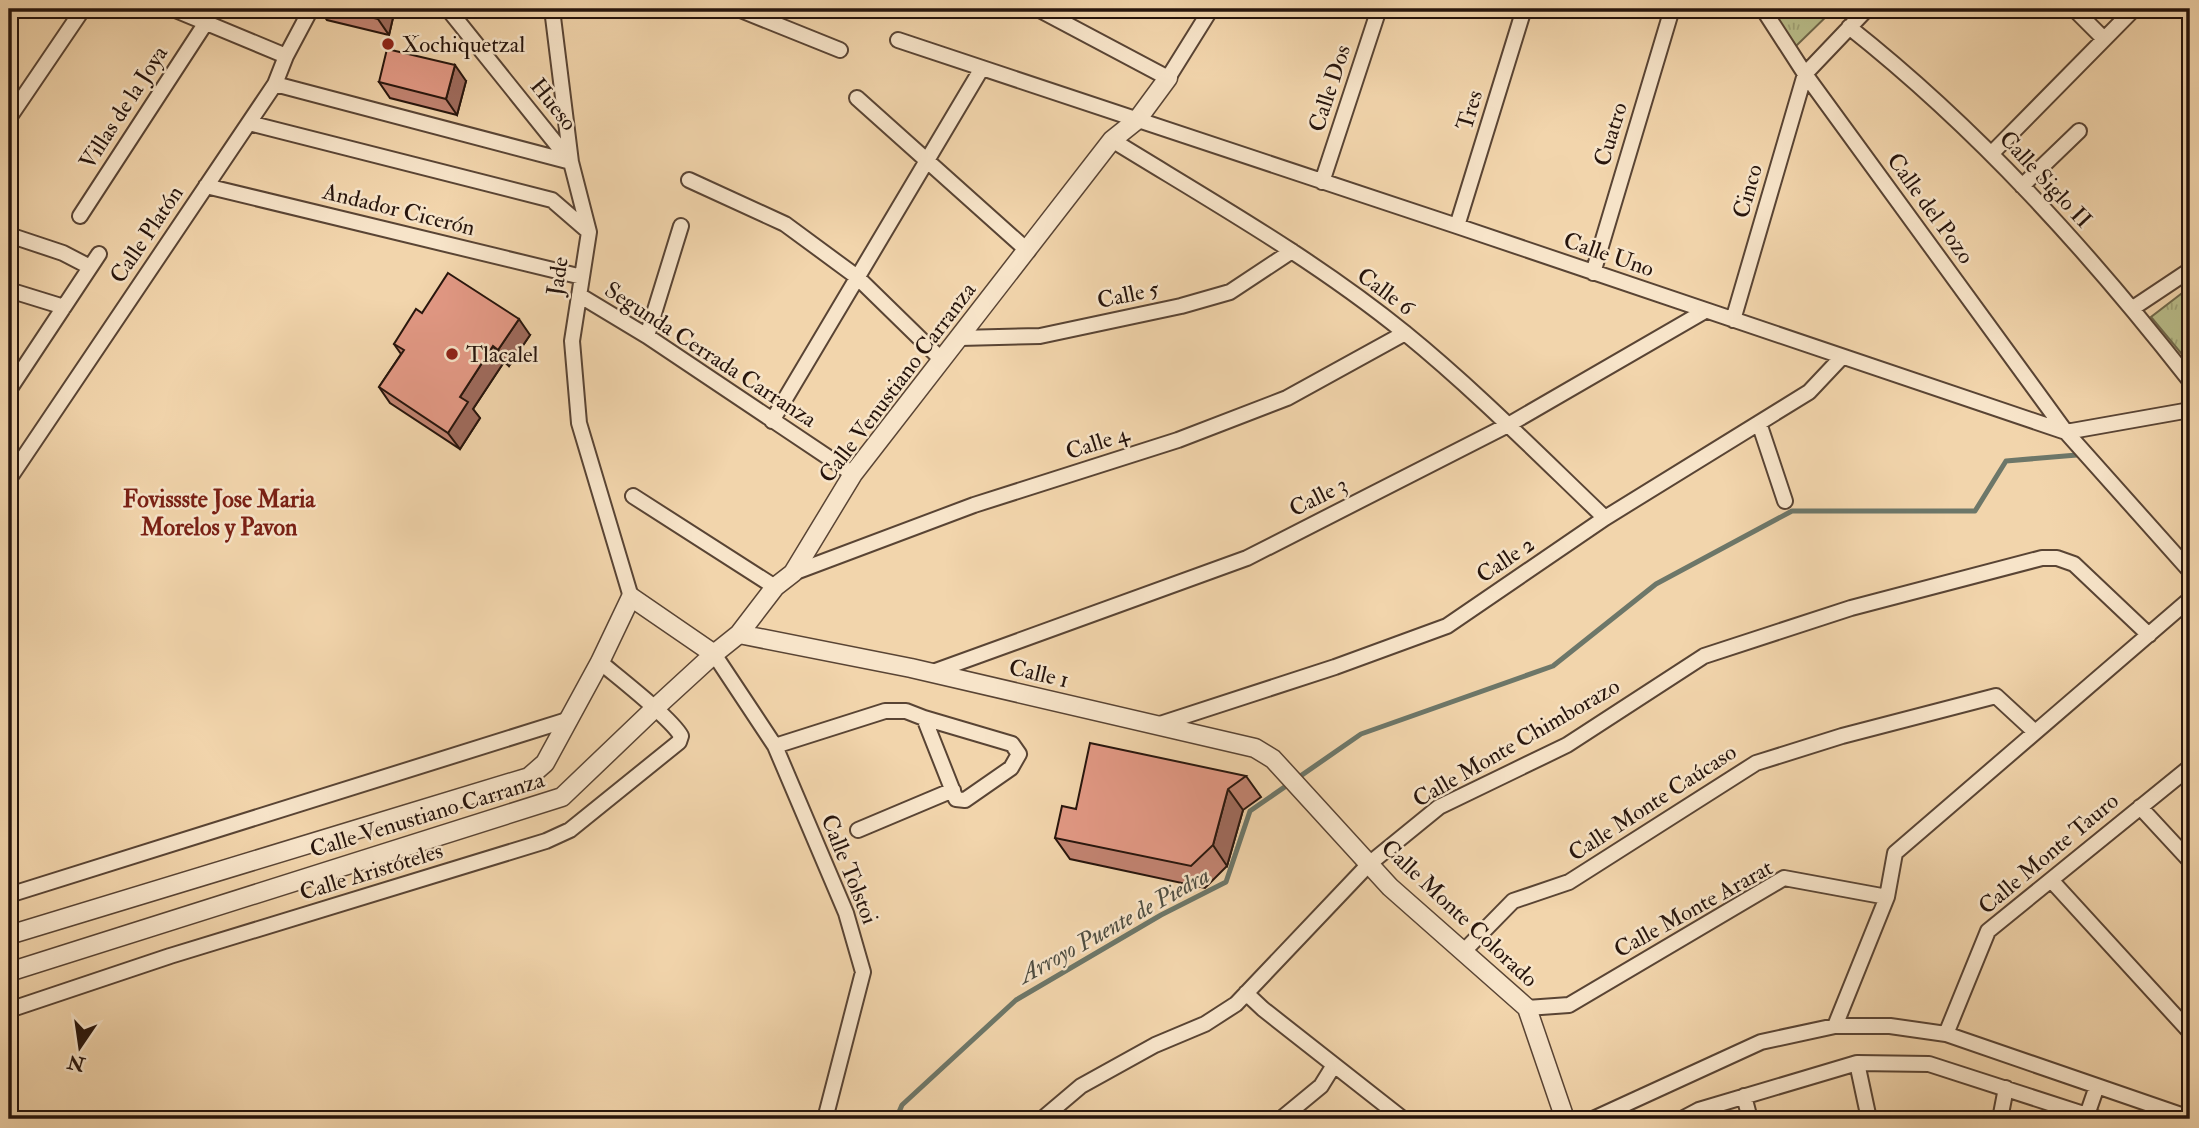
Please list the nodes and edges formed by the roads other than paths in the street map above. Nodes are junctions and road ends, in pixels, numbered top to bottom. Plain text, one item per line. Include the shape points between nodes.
1 (83, 9) edge
2 (173, 9) edge
3 (311, 9) edge
4 (448, 9) edge
5 (552, 9) edge
6 (738, 9) edge
7 (1038, 9) edge
8 (1211, 9) edge
9 (1379, 9) edge
10 (1524, 9) edge
11 (1672, 9) edge
12 (1763, 9) edge
13 (1867, 9) edge
14 (2074, 9) edge
15 (2134, 9) edge
16 (205, 23) junction
17 (1849, 27) junction
18 (2104, 39) junction
19 (898, 40) dead end
20 (840, 50) dead end
21 (286, 56) junction
22 (982, 68) junction
23 (1805, 74) junction
24 (1168, 78) junction
25 (275, 84) junction
26 (857, 98) dead end
27 (9, 118) edge
28 (1138, 120) junction
29 (249, 123) junction
30 (2079, 131) dead end
31 (1112, 140) junction
32 (1992, 153) junction
33 (926, 161) junction
34 (571, 162) junction
35 (689, 180) dead end
36 (1322, 182) junction
37 (206, 186) junction
38 (2022, 186) junction
39 (79, 216) dead end
40 (681, 226) dead end
41 (1457, 226) junction
42 (589, 232) junction
43 (9, 235) edge
44 (1028, 251) junction
45 (1292, 251) junction
46 (2190, 270) edge
47 (1593, 273) junction
48 (582, 277) junction
49 (857, 278) junction
50 (9, 290) edge
51 (579, 295) junction
52 (64, 307) junction
53 (2133, 308) junction
54 (1705, 311) junction
55 (1733, 320) junction
56 (1405, 333) junction
57 (647, 336) junction
58 (960, 338) junction
59 (1842, 357) junction
60 (942, 360) junction
61 (2190, 381) edge
62 (9, 390) edge
63 (2190, 410) edge
64 (772, 421) junction
65 (1759, 423) junction
66 (1508, 425) junction
67 (2066, 432) junction
68 (853, 474) junction
69 (9, 479) edge
70 (634, 496) dead end
71 (1784, 501) dead end
72 (1605, 518) junction
73 (2190, 571) edge
74 (793, 573) junction
75 (775, 587) junction
76 (631, 597) junction
77 (2190, 599) edge
78 (739, 634) junction
79 (2149, 635) junction
80 (714, 654) junction
81 (600, 662) junction
82 (930, 673) junction
83 (654, 709) junction
84 (924, 718) junction
85 (567, 720) junction
86 (1156, 726) junction
87 (2035, 732) junction
88 (775, 746) junction
89 (2190, 767) edge
90 (953, 790) junction
91 (1310, 797) joint
92 (2140, 807) junction
93 (858, 830) dead end
94 (2190, 861) edge
95 (1368, 864) junction
96 (2051, 880) junction
97 (9, 895) edge
98 (1887, 897) junction
99 (9, 935) edge
100 (1463, 952) junction
101 (9, 972) edge
102 (1246, 993) junction
103 (1527, 1008) junction
104 (9, 1010) edge
105 (1835, 1026) junction
106 (2190, 1032) edge
107 (1946, 1034) junction
108 (1857, 1063) junction
109 (1334, 1065) junction
110 (2097, 1086) junction
111 (2006, 1088) junction
112 (1744, 1096) junction
113 (2093, 1117) edge
114 (2190, 1118) edge
115 (825, 1119) edge
116 (1042, 1119) edge
117 (1281, 1119) edge
118 (1403, 1119) edge
119 (1565, 1119) edge
120 (1593, 1119) edge
121 (1682, 1119) edge
122 (1750, 1119) edge
123 (1869, 1119) edge
124 (2000, 1119) edge

1 - 27 street
2 - 16 street
3 - 21 street, Calle Platón
4 - 34 street, Hueso
5 - 34 street, Jade
6 - 20 street
7 - 24 street
8 - 24 street, Calle Venustiano Carranza
9 - 36 street, Calle Dos
10 - 41 street, Tres
11 - 47 street, Cuatro
12 - 23 street, Calle del Pozo
13 - 17 street
14 - 18 street
15 - 18 street
16 - 21 street
16 - 39 street, Villas de la Joya
17 - 23 street
17 - 32 street, Calle Siglo II
18 - 32 street
19 - 22 street, Calle Uno
21 - 25 street, Calle Platón
22 - 28 street, Calle Uno
22 - 33 street
23 - 55 street, Cinco
23 - 67 street, Calle del Pozo
24 - 28 street, Calle Venustiano Carranza
25 - 29 street, Calle Platón
25 - 34 street
26 - 33 street
28 - 31 street, Calle Venustiano Carranza
28 - 36 street, Calle Uno
29 - 37 street, Calle Platón
29 - 42 street via 552,200
30 - 38 street
31 - 44 street, Calle Venustiano Carranza
31 - 45 street, Calle 6
32 - 38 street, Calle Siglo II
33 - 44 street
33 - 49 street
34 - 42 street, Jade
35 - 49 street via 785,224
36 - 41 street, Calle Uno
37 - 48 street, Andador Cicerón
37 - 69 street, Calle Platón
38 - 53 street, Calle Siglo II
40 - 57 street
41 - 47 street, Calle Uno
42 - 48 street, Jade
43 - 52 street via 95,260
44 - 58 street, Calle Venustiano Carranza
45 - 56 street, Calle 6
45 - 58 street, Calle 5 via 1230,292 1181,306 1040,336
46 - 53 street
47 - 54 street, Calle Uno
48 - 51 street, Jade
49 - 60 street
49 - 64 street
50 - 52 street
51 - 57 street, Segunda Cerrada Carranza
51 - 76 street, Jade via 572,341 579,423
52 - 62 street
53 - 61 street, Calle Siglo II
54 - 55 street, Calle Uno
54 - 66 street, Calle 3
55 - 59 street, Calle Uno
56 - 66 street, Calle 6
56 - 74 street, Calle 4 via 1287,398 1178,440 974,505
57 - 64 street, Segunda Cerrada Carranza
58 - 60 street, Calle Venustiano Carranza
59 - 65 street, Calle 2 via 1809,392
59 - 67 street, Calle Uno
60 - 68 street, Calle Venustiano Carranza
63 - 67 street
64 - 68 street, Segunda Cerrada Carranza
65 - 71 street
65 - 72 street, Calle 2
66 - 72 street, Calle 6
66 - 82 street, Calle 3 via 1247,558
67 - 73 street, Calle del Pozo
68 - 74 street, Calle Venustiano Carranza
70 - 75 street
72 - 86 street, Calle 2 via 1447,626
74 - 75 street, Calle Venustiano Carranza
75 - 78 street, Calle Venustiano Carranza
76 - 80 street
76 - 81 street, Calle Venustiano Carranza
77 - 79 street
78 - 80 street, Calle Venustiano Carranza
78 - 82 street, Calle 1
79 - 87 street
79 - 95 street, Calle Monte Chimborazo via 2074,564 2057,558 2042,558 1851,608 1704,656 1567,745 1439,807
80 - 83 street, Calle Venustiano Carranza
80 - 88 street, Calle Tolstoi
81 - 83 street
81 - 85 street, Calle Venustiano Carranza
82 - 86 street, Calle 1
83 - 101 street, Calle Venustiano Carranza via 562,797
83 - 104 street, Calle Aristóteles via 678,731 679,742 570,830
84 - 88 street via 906,711 885,711
84 - 90 street
84 - 90 street via 1012,744 1018,754 1011,768 965,800 956,799
85 - 97 street
85 - 99 street, Calle Venustiano Carranza via 545,763 529,777
86 - 91 street, Calle 1 via 1255,748 1273,759
87 - 98 street via 1895,853
87 - 100 street, Calle Monte Caúcaso via 1996,696 1756,763 1569,882 1513,901
88 - 115 street, Calle Tolstoi via 846,914 863,972
89 - 92 street, Calle Monte Tauro
90 - 93 street
91 - 95 street, Calle Monte Colorado
92 - 94 street
92 - 96 street, Calle Monte Tauro
95 - 100 street, Calle Monte Colorado
95 - 102 street, Calle Monte Chimborazo
96 - 106 street
96 - 107 street, Calle Monte Tauro via 1988,931
98 - 103 street, Calle Monte Ararat via 1784,878 1569,1005
98 - 105 street
100 - 103 street, Calle Monte Colorado
102 - 109 street
102 - 116 street, Calle Monte Chimborazo via 1205,1024 1155,1045 1081,1086
103 - 119 street, Calle Monte Colorado
105 - 107 street via 1890,1026
105 - 120 street via 1761,1042
107 - 110 street
108 - 111 street via 1929,1064
108 - 112 street
108 - 123 street
109 - 117 street via 1321,1086
109 - 118 street
110 - 113 street
110 - 114 street
111 - 113 street
111 - 124 street
112 - 121 street
112 - 122 street

